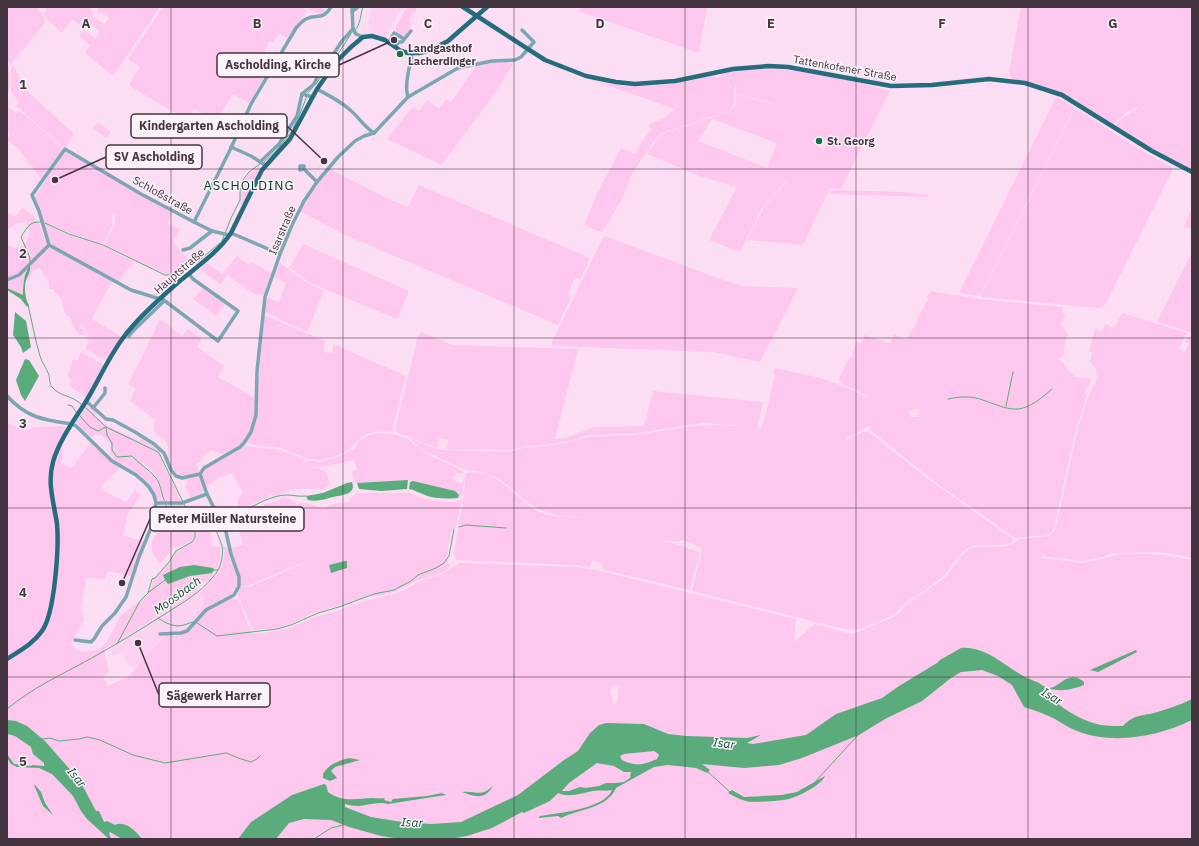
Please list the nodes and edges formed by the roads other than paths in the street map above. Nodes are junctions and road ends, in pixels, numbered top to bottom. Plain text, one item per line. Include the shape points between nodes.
1 (331, 7) edge
2 (352, 7) edge
3 (358, 7) edge
4 (463, 7) edge
5 (487, 7) edge
6 (352, 12) junction
7 (477, 16) junction
8 (522, 30) dead end
9 (355, 31) junction
10 (412, 31) dead end
11 (363, 37) junction
12 (404, 39) junction
13 (358, 41) junction
14 (389, 42) junction
15 (395, 47) junction
16 (527, 49) junction
17 (412, 53) junction
18 (317, 89) junction
19 (308, 96) junction
20 (408, 97) junction
21 (365, 127) junction
22 (374, 133) junction
23 (364, 136) junction
24 (231, 147) junction
25 (262, 164) junction
26 (304, 169) dead end
27 (1192, 172) edge
28 (318, 182) junction
29 (194, 222) junction
30 (212, 230) junction
31 (227, 234) junction
32 (49, 245) junction
33 (183, 250) dead end
34 (280, 254) junction
35 (189, 274) junction
36 (7, 280) edge
37 (162, 300) junction
38 (129, 336) dead end
39 (104, 388) dead end
40 (7, 396) edge
41 (86, 401) junction
42 (93, 408) junction
43 (72, 424) junction
44 (200, 474) junction
45 (207, 494) junction
46 (156, 504) junction
47 (160, 634) dead end
48 (75, 640) dead end
49 (7, 659) edge

1 - 24 street via 323,16 307,18 296,28 251,104
2 - 6 street
3 - 6 street
4 - 7 main road, Tattenkofener Straße
5 - 7 main road
6 - 9 street
7 - 16 main road, Tattenkofener Straße
7 - 17 main road via 443,44 431,50
8 - 16 street via 534,42
9 - 11 street
9 - 13 street
9 - 19 street via 345,38 324,64
10 - 12 street
11 - 13 main road, Hauptstraße
11 - 14 main road via 376,36
12 - 14 street via 394,33
12 - 15 street
13 - 18 main road, Hauptstraße via 336,62
14 - 15 main road
15 - 17 main road
16 - 20 street, Isarstraße via 515,60 458,68
16 - 27 main road, Tattenkofener Straße via 558,66 586,76 635,84 674,82 733,69 769,66 788,67 891,86 925,86 989,79 1025,83 1062,95 1152,151
17 - 20 street
18 - 19 main road, Hauptstraße
18 - 21 street via 349,109
19 - 25 street via 290,128
19 - 25 main road, Hauptstraße via 301,120 290,139
20 - 22 street, Isarstraße
21 - 22 street
21 - 23 street
22 - 23 street, Isarstraße
23 - 28 street, Isarstraße via 338,157
24 - 25 street
24 - 29 street
25 - 31 main road, Hauptstraße
26 - 28 street
28 - 34 street, Isarstraße via 298,212
29 - 30 street, Schloßstraße
29 - 32 street, Schloßstraße via 66,149 32,195 40,211
30 - 31 street, Schloßstraße
30 - 33 street via 190,248
31 - 34 street, Schloßstraße
31 - 35 main road, Hauptstraße via 214,252
32 - 36 street via 19,275
32 - 37 street via 120,284
34 - 44 street, Isarstraße via 265,297 254,424 240,447 204,468
35 - 37 main road, Hauptstraße
35 - 37 street via 238,311 218,341
37 - 38 street
37 - 41 main road, Hauptstraße via 123,338
39 - 42 street via 105,393
40 - 43 street via 33,416
41 - 42 street
41 - 43 main road, Hauptstraße
42 - 44 street via 106,419 114,420 154,444 164,453 176,476 182,478
43 - 46 street via 112,461 144,482 154,495
43 - 49 main road, Hauptstraße via 57,452 50,476 57,544 54,591 48,617 43,630 34,641
44 - 45 street
45 - 46 street via 183,502
45 - 47 street via 223,519 239,577 239,586 234,595 206,610 191,628 181,633
46 - 48 street via 153,523 126,597 91,642

